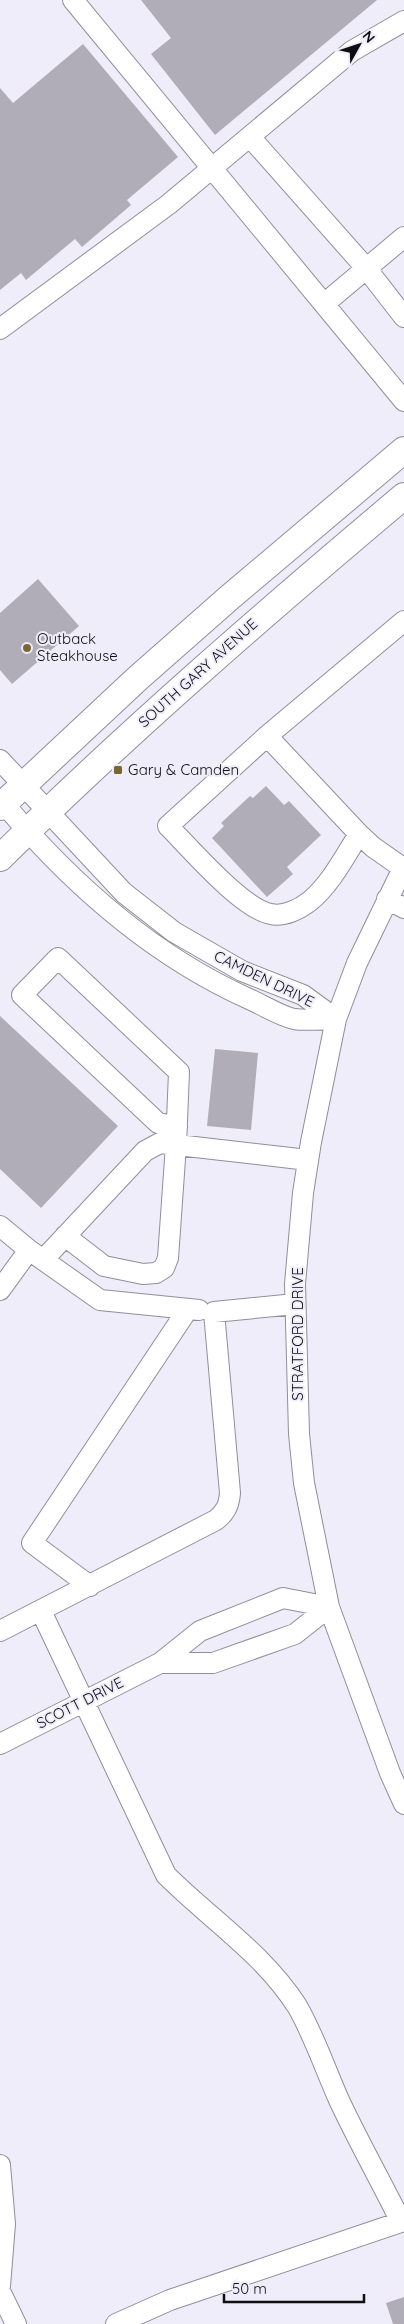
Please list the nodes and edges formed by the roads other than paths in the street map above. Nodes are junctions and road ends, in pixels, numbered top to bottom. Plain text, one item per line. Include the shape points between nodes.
1 (72, 0) edge
2 (404, 21) edge
3 (250, 137) junction
4 (212, 169) junction
5 (404, 236) edge
6 (366, 268) junction
7 (324, 304) junction
8 (404, 317) edge
9 (0, 329) edge
10 (404, 401) edge
11 (404, 450) edge
12 (404, 496) edge
13 (404, 621) edge
14 (267, 736) junction
15 (0, 760) edge
16 (23, 785) junction
17 (1, 803) edge
18 (47, 812) junction
19 (28, 831) junction
20 (359, 834) junction
21 (0, 858) edge
22 (402, 873) edge
23 (396, 904) edge
24 (336, 1020) junction
25 (176, 1136) junction
26 (308, 1160) junction
27 (0, 1226) edge
28 (65, 1236) junction
29 (36, 1255) junction
30 (0, 1290) edge
31 (295, 1304) junction
32 (188, 1309) junction
33 (214, 1312) junction
34 (90, 1586) junction
35 (329, 1607) junction
36 (41, 1611) junction
37 (0, 1631) edge
38 (160, 1663) junction
39 (84, 1701) junction
40 (0, 1744) edge
41 (404, 1804) edge
42 (0, 2164) edge
43 (403, 2221) edge
44 (0, 2286) edge
45 (0, 2291) edge
46 (9, 2319) edge
47 (116, 2324) edge

1 - 4 street
2 - 3 street via 352,51
3 - 4 street
3 - 6 street
4 - 7 street
4 - 9 street
5 - 6 street
6 - 7 street
6 - 8 street
7 - 10 street
11 - 16 main road via 230,596
12 - 18 main road, SOUTH GARY AVENUE via 246,629
13 - 14 street
14 - 20 street
14 - 20 street via 168,826 224,884 262,912 273,915 284,914 309,901
15 - 16 street, CAMDEN DRIVE
16 - 17 main road
16 - 18 street, CAMDEN DRIVE
17 - 19 street, CAMDEN DRIVE
18 - 19 main road, SOUTH GARY AVENUE
18 - 24 street, CAMDEN DRIVE via 124,893 174,932 242,971 303,995
19 - 21 main road, SOUTH GARY AVENUE
19 - 24 street, CAMDEN DRIVE via 123,923 209,981 293,1018
20 - 22 street
22 - 23 street, STRATFORD DRIVE
23 - 24 street, STRATFORD DRIVE via 356,963
24 - 26 street, STRATFORD DRIVE
25 - 25 street via 178,1072 58,958 22,995 158,1123
25 - 26 street
25 - 28 street via 145,1151
25 - 28 street via 168,1258 164,1268 156,1273 143,1274 104,1266
26 - 31 street, STRATFORD DRIVE
27 - 29 street
28 - 29 street
29 - 30 street
29 - 32 street via 100,1300
31 - 33 street
31 - 35 street, STRATFORD DRIVE via 298,1425 304,1483
32 - 33 street
32 - 34 street via 32,1543
33 - 34 street via 230,1493 228,1506 216,1520
34 - 36 street
35 - 38 street, SCOTT DRIVE via 295,1634 213,1663
35 - 38 street, SCOTT DRIVE via 283,1598 200,1631
35 - 41 street, STRATFORD DRIVE
36 - 37 street
36 - 39 street
38 - 39 street, SCOTT DRIVE
39 - 40 street, SCOTT DRIVE
39 - 43 street via 166,1875 230,1930 270,1971 297,2007 340,2102
42 - 44 street via 5,2224
43 - 47 street via 170,2300
45 - 46 street

